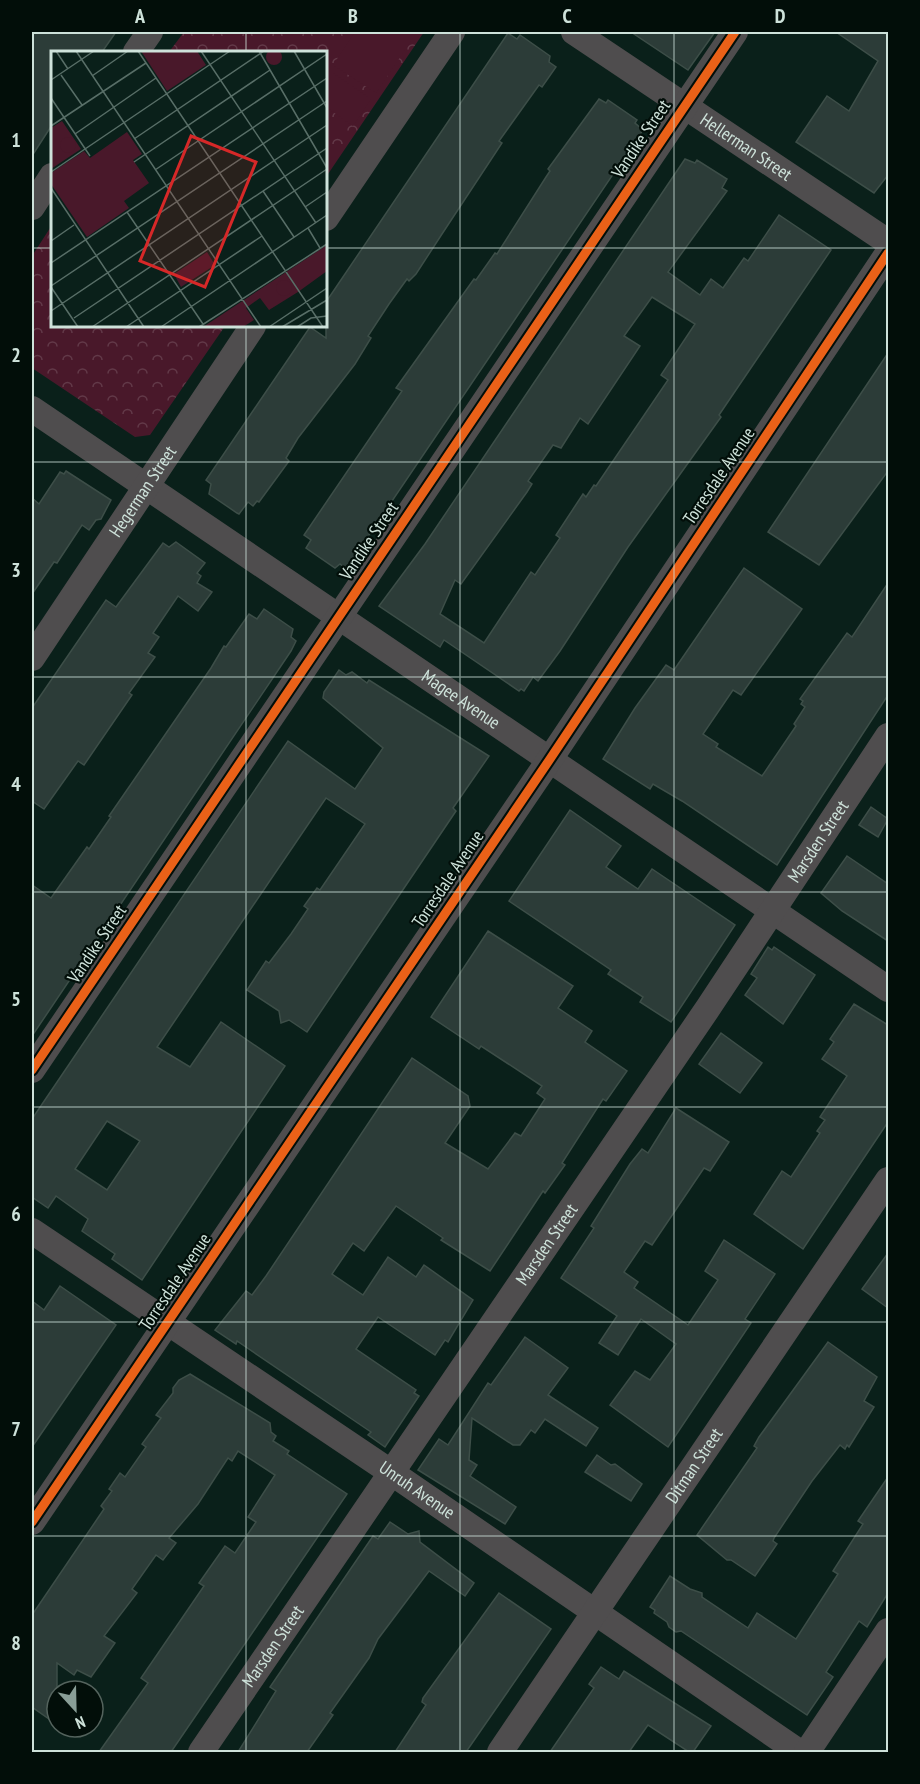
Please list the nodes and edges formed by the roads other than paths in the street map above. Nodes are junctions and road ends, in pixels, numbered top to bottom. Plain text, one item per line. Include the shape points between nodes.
1 (150, 32) edge
2 (452, 32) edge
3 (574, 32) edge
4 (735, 32) edge
5 (137, 51) edge
6 (684, 104) junction
7 (51, 178) edge
8 (32, 207) edge
9 (327, 217) edge
10 (888, 242) edge
11 (888, 253) edge
12 (252, 327) edge
13 (32, 409) edge
14 (146, 487) junction
15 (338, 616) junction
16 (32, 658) edge
17 (888, 736) edge
18 (550, 759) junction
19 (773, 911) junction
20 (888, 988) edge
21 (32, 1070) edge
22 (888, 1180) edge
23 (32, 1231) edge
24 (167, 1323) junction
25 (392, 1473) junction
26 (32, 1522) edge
27 (595, 1613) junction
28 (888, 1631) edge
29 (201, 1752) edge
30 (500, 1752) edge
31 (799, 1752) edge
32 (807, 1752) edge

1 - 5 street
2 - 9 street
3 - 6 street, Hellerman Street
4 - 6 street, Vandike Street
6 - 10 street, Hellerman Street
6 - 15 street, Vandike Street
7 - 8 street
11 - 18 street, Torresdale Avenue
12 - 14 street, Hegerman Street
13 - 14 street, Magee Avenue
14 - 15 street, Magee Avenue
14 - 16 street, Hegerman Street
15 - 18 street, Magee Avenue
15 - 21 street, Vandike Street
17 - 19 street, Marsden Street
18 - 19 street, Magee Avenue
18 - 24 street, Torresdale Avenue
19 - 20 street, Magee Avenue
19 - 25 street, Marsden Street
22 - 27 street, Ditman Street
23 - 24 street, Unruh Avenue
24 - 25 street, Unruh Avenue
24 - 26 street, Torresdale Avenue
25 - 27 street, Unruh Avenue
25 - 29 street, Marsden Street
27 - 30 street, Ditman Street
27 - 31 street, Unruh Avenue
28 - 32 street

